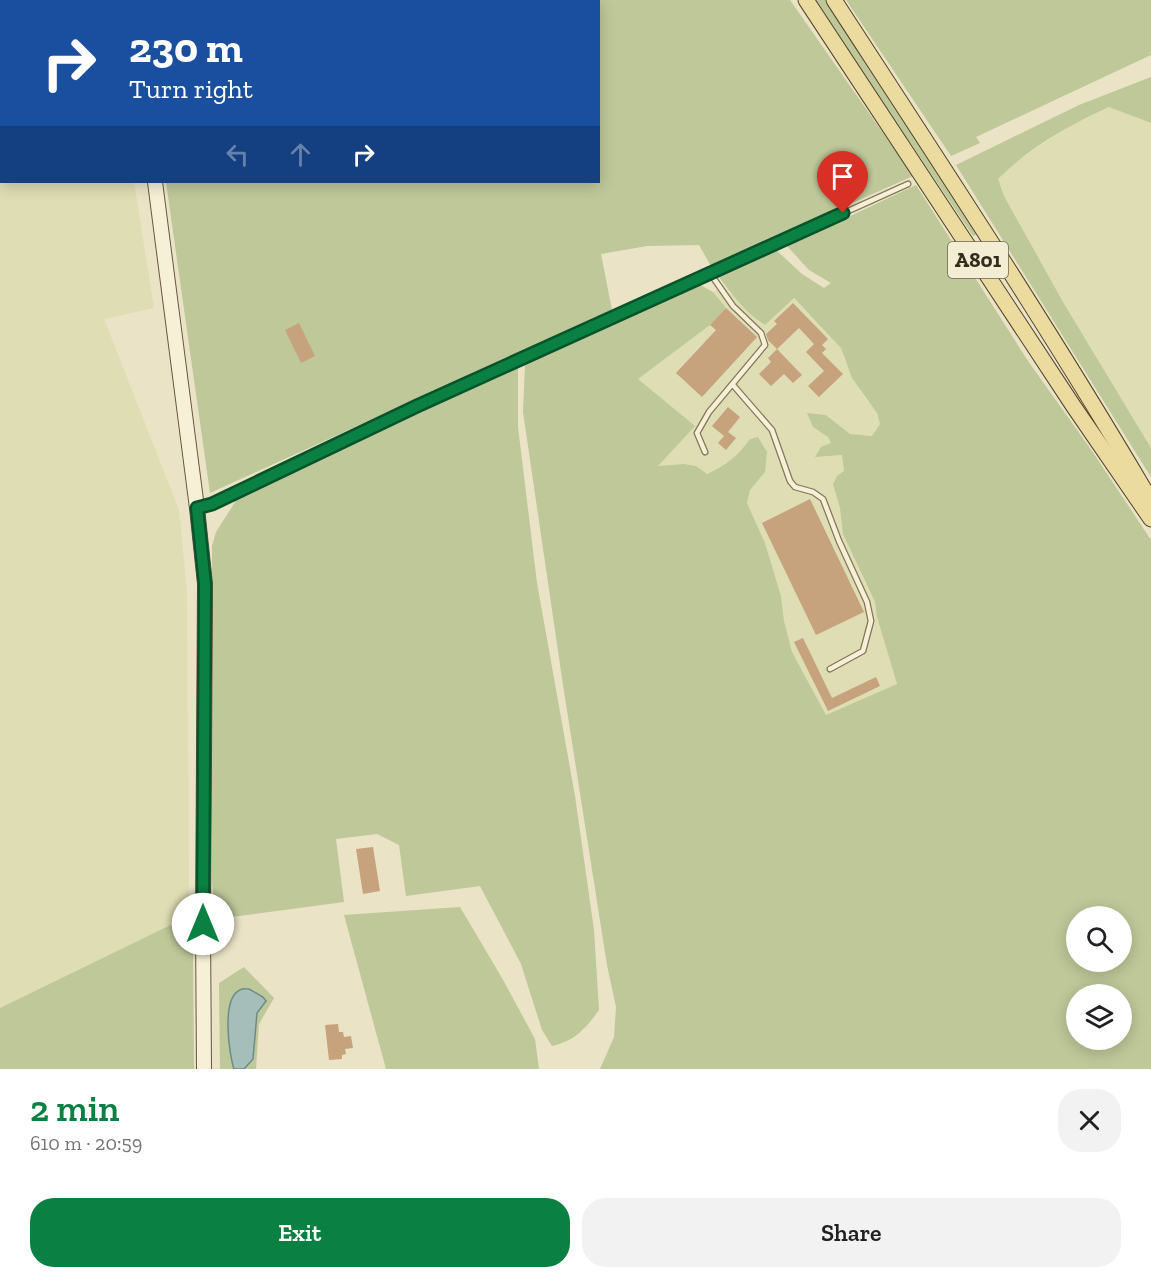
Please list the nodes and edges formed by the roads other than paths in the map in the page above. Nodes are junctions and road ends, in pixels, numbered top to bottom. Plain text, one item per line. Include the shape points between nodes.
1 (807, 0) edge
2 (834, 0) edge
3 (155, 183) edge
4 (908, 184) dead end
5 (710, 273) junction
6 (734, 385) junction
7 (705, 452) dead end
8 (1151, 501) edge
9 (197, 508) junction
10 (1151, 519) edge
11 (830, 669) dead end
12 (204, 1069) edge

1 - 10 main road, A801
2 - 8 main road, A801 via 1089,396
3 - 9 main road
4 - 5 lane
5 - 6 lane via 734,306 761,333 765,345
5 - 9 lane
6 - 7 lane via 709,412 697,433
6 - 11 lane via 772,430 790,481 823,499 867,602 871,621 863,651
9 - 12 main road via 205,584

